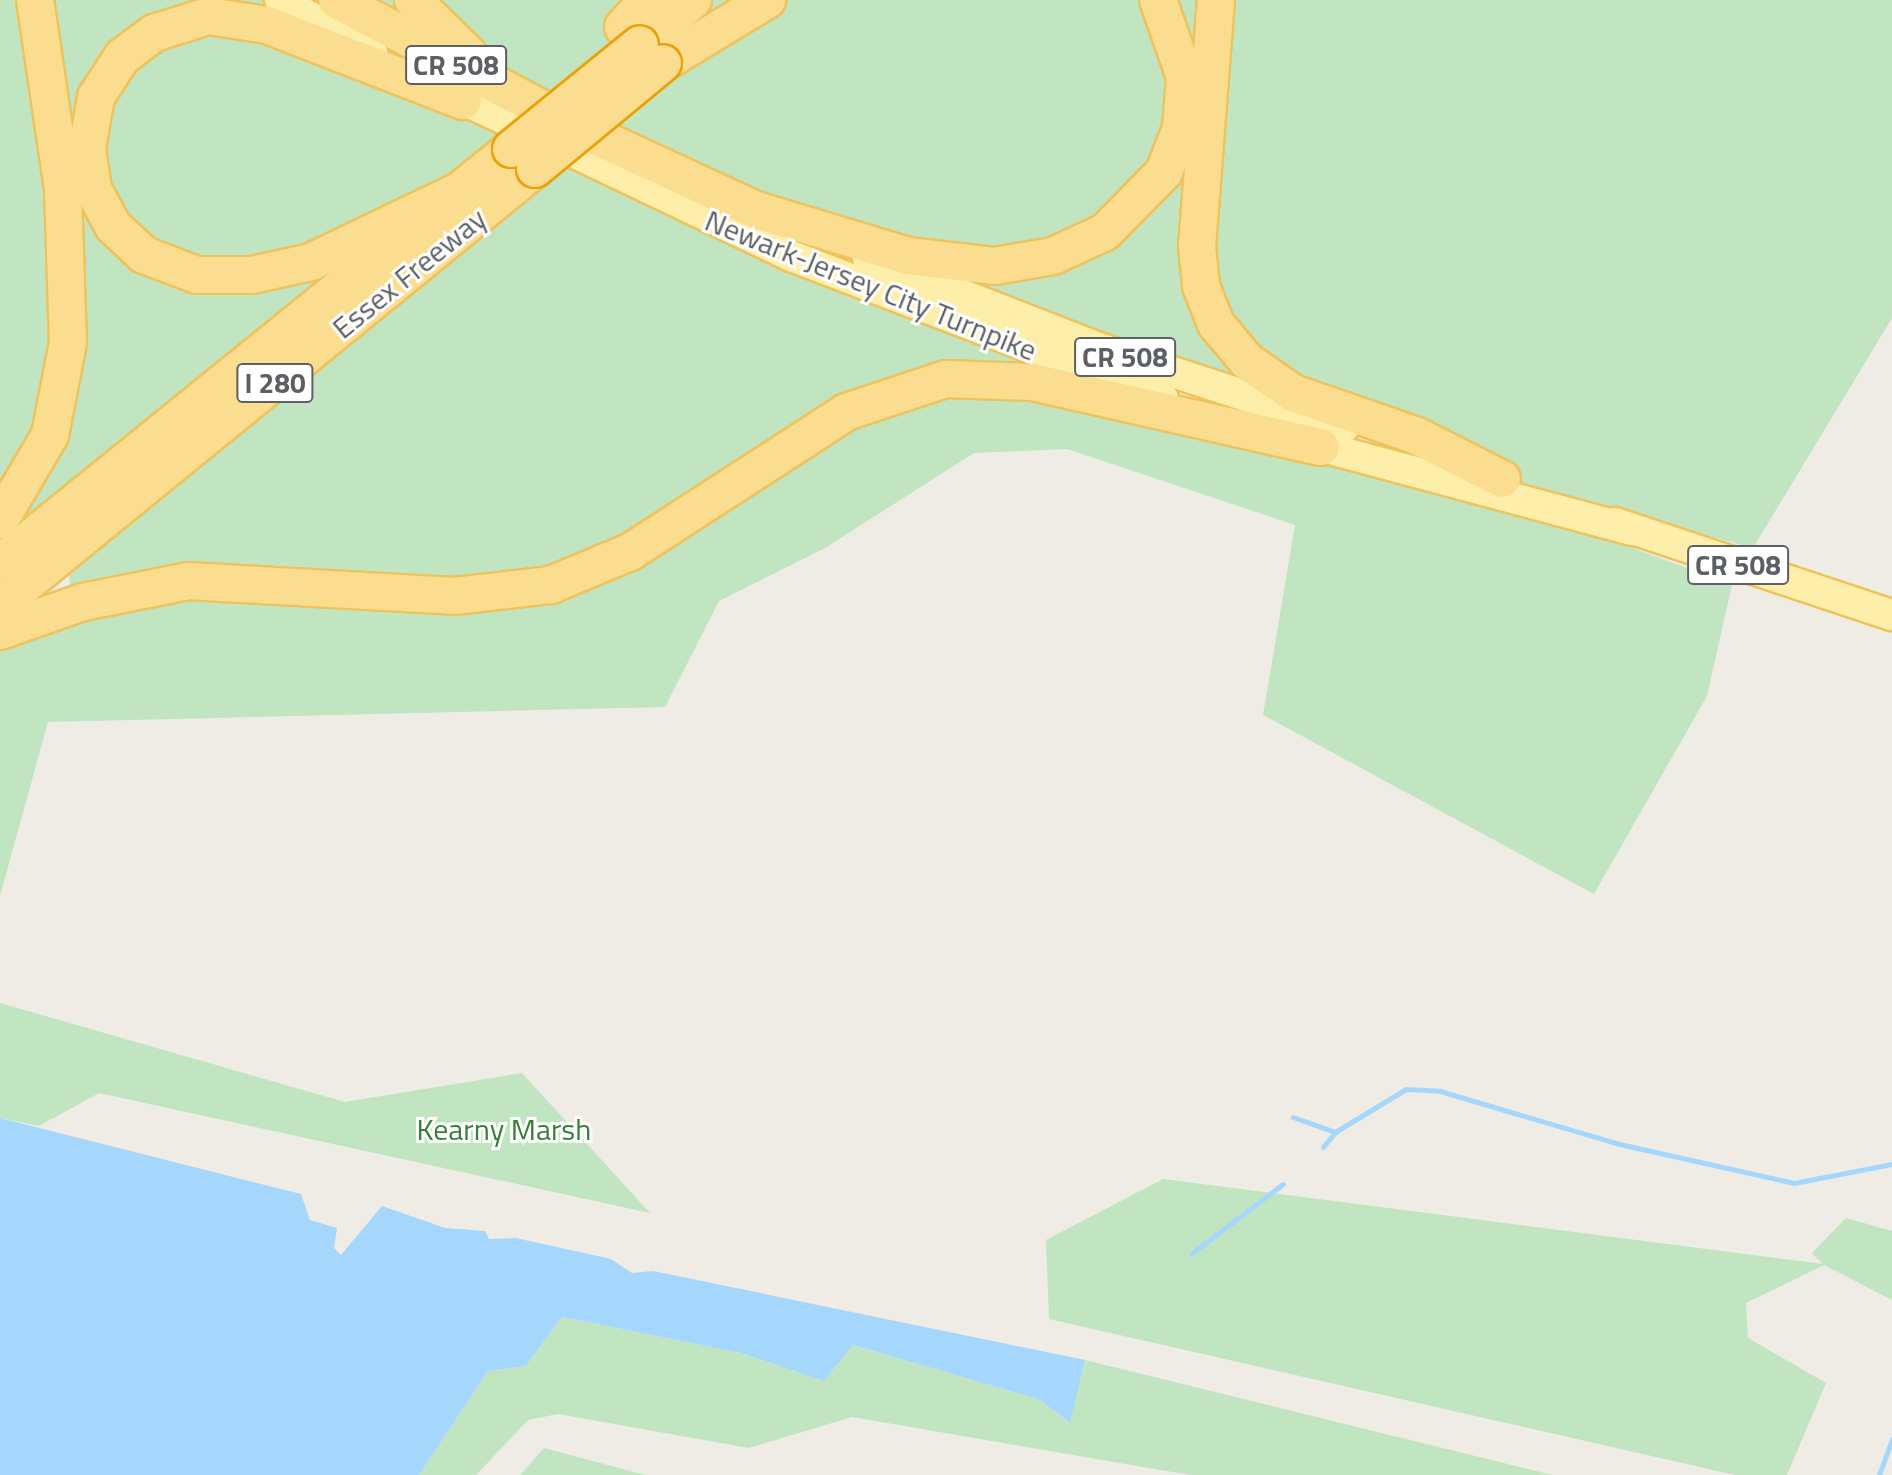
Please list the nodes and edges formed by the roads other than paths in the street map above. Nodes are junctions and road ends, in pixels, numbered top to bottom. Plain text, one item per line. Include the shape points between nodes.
1 (35, 0) edge
2 (280, 0) edge
3 (337, 0) edge
4 (413, 0) edge
5 (647, 0) edge
6 (693, 0) edge
7 (743, 0) edge
8 (767, 0) edge
9 (1158, 0) edge
10 (1216, 0) edge
11 (642, 45) junction
12 (463, 101) junction
13 (576, 127) junction
14 (472, 201) junction
15 (756, 210) junction
16 (1321, 447) junction
17 (1502, 479) junction
18 (0, 520) edge
19 (1633, 530) junction
20 (0, 563) edge
21 (0, 605) edge
22 (1892, 615) edge
23 (0, 631) edge

1 - 18 highway via 63,189 68,342 50,435
2 - 12 main road, Newark-Jersey City Turnpike / CR 508
3 - 13 highway, Newark-Jersey City Turnpike / CR 508
4 - 13 highway via 458,47
5 - 11 highway
6 - 11 highway, Essex Freeway / I 280
7 - 11 highway, Essex Freeway / I 280
8 - 11 highway
9 - 15 highway via 1183,60 1181,128 1156,185 1105,232 1035,261 971,266 908,256
10 - 17 highway via 1197,245 1201,286 1216,324 1247,361 1293,393 1417,436
11 - 14 highway, Essex Freeway / I 280, bridge
11 - 14 highway, Essex Freeway / I 280, bridge via 511,149
12 - 14 highway via 267,25 208,16 154,33 122,57 96,97 87,149 93,189 113,226 144,255 197,275 252,275 311,262
12 - 16 main road, Newark-Jersey City Turnpike / CR 508 via 884,295
13 - 15 highway, Newark-Jersey City Turnpike / CR 508
14 - 20 highway, Essex Freeway / I 280
14 - 21 highway, Essex Freeway / I 280
15 - 17 main road, Newark-Jersey City Turnpike / CR 508 via 1102,349
16 - 19 main road, Newark-Jersey City Turnpike / CR 508
16 - 23 highway via 1032,382 946,379 846,412 630,552 551,585 454,596 198,580 83,602
17 - 19 main road, Newark-Jersey City Turnpike / CR 508
19 - 22 main road, Newark-Jersey City Turnpike / CR 508

